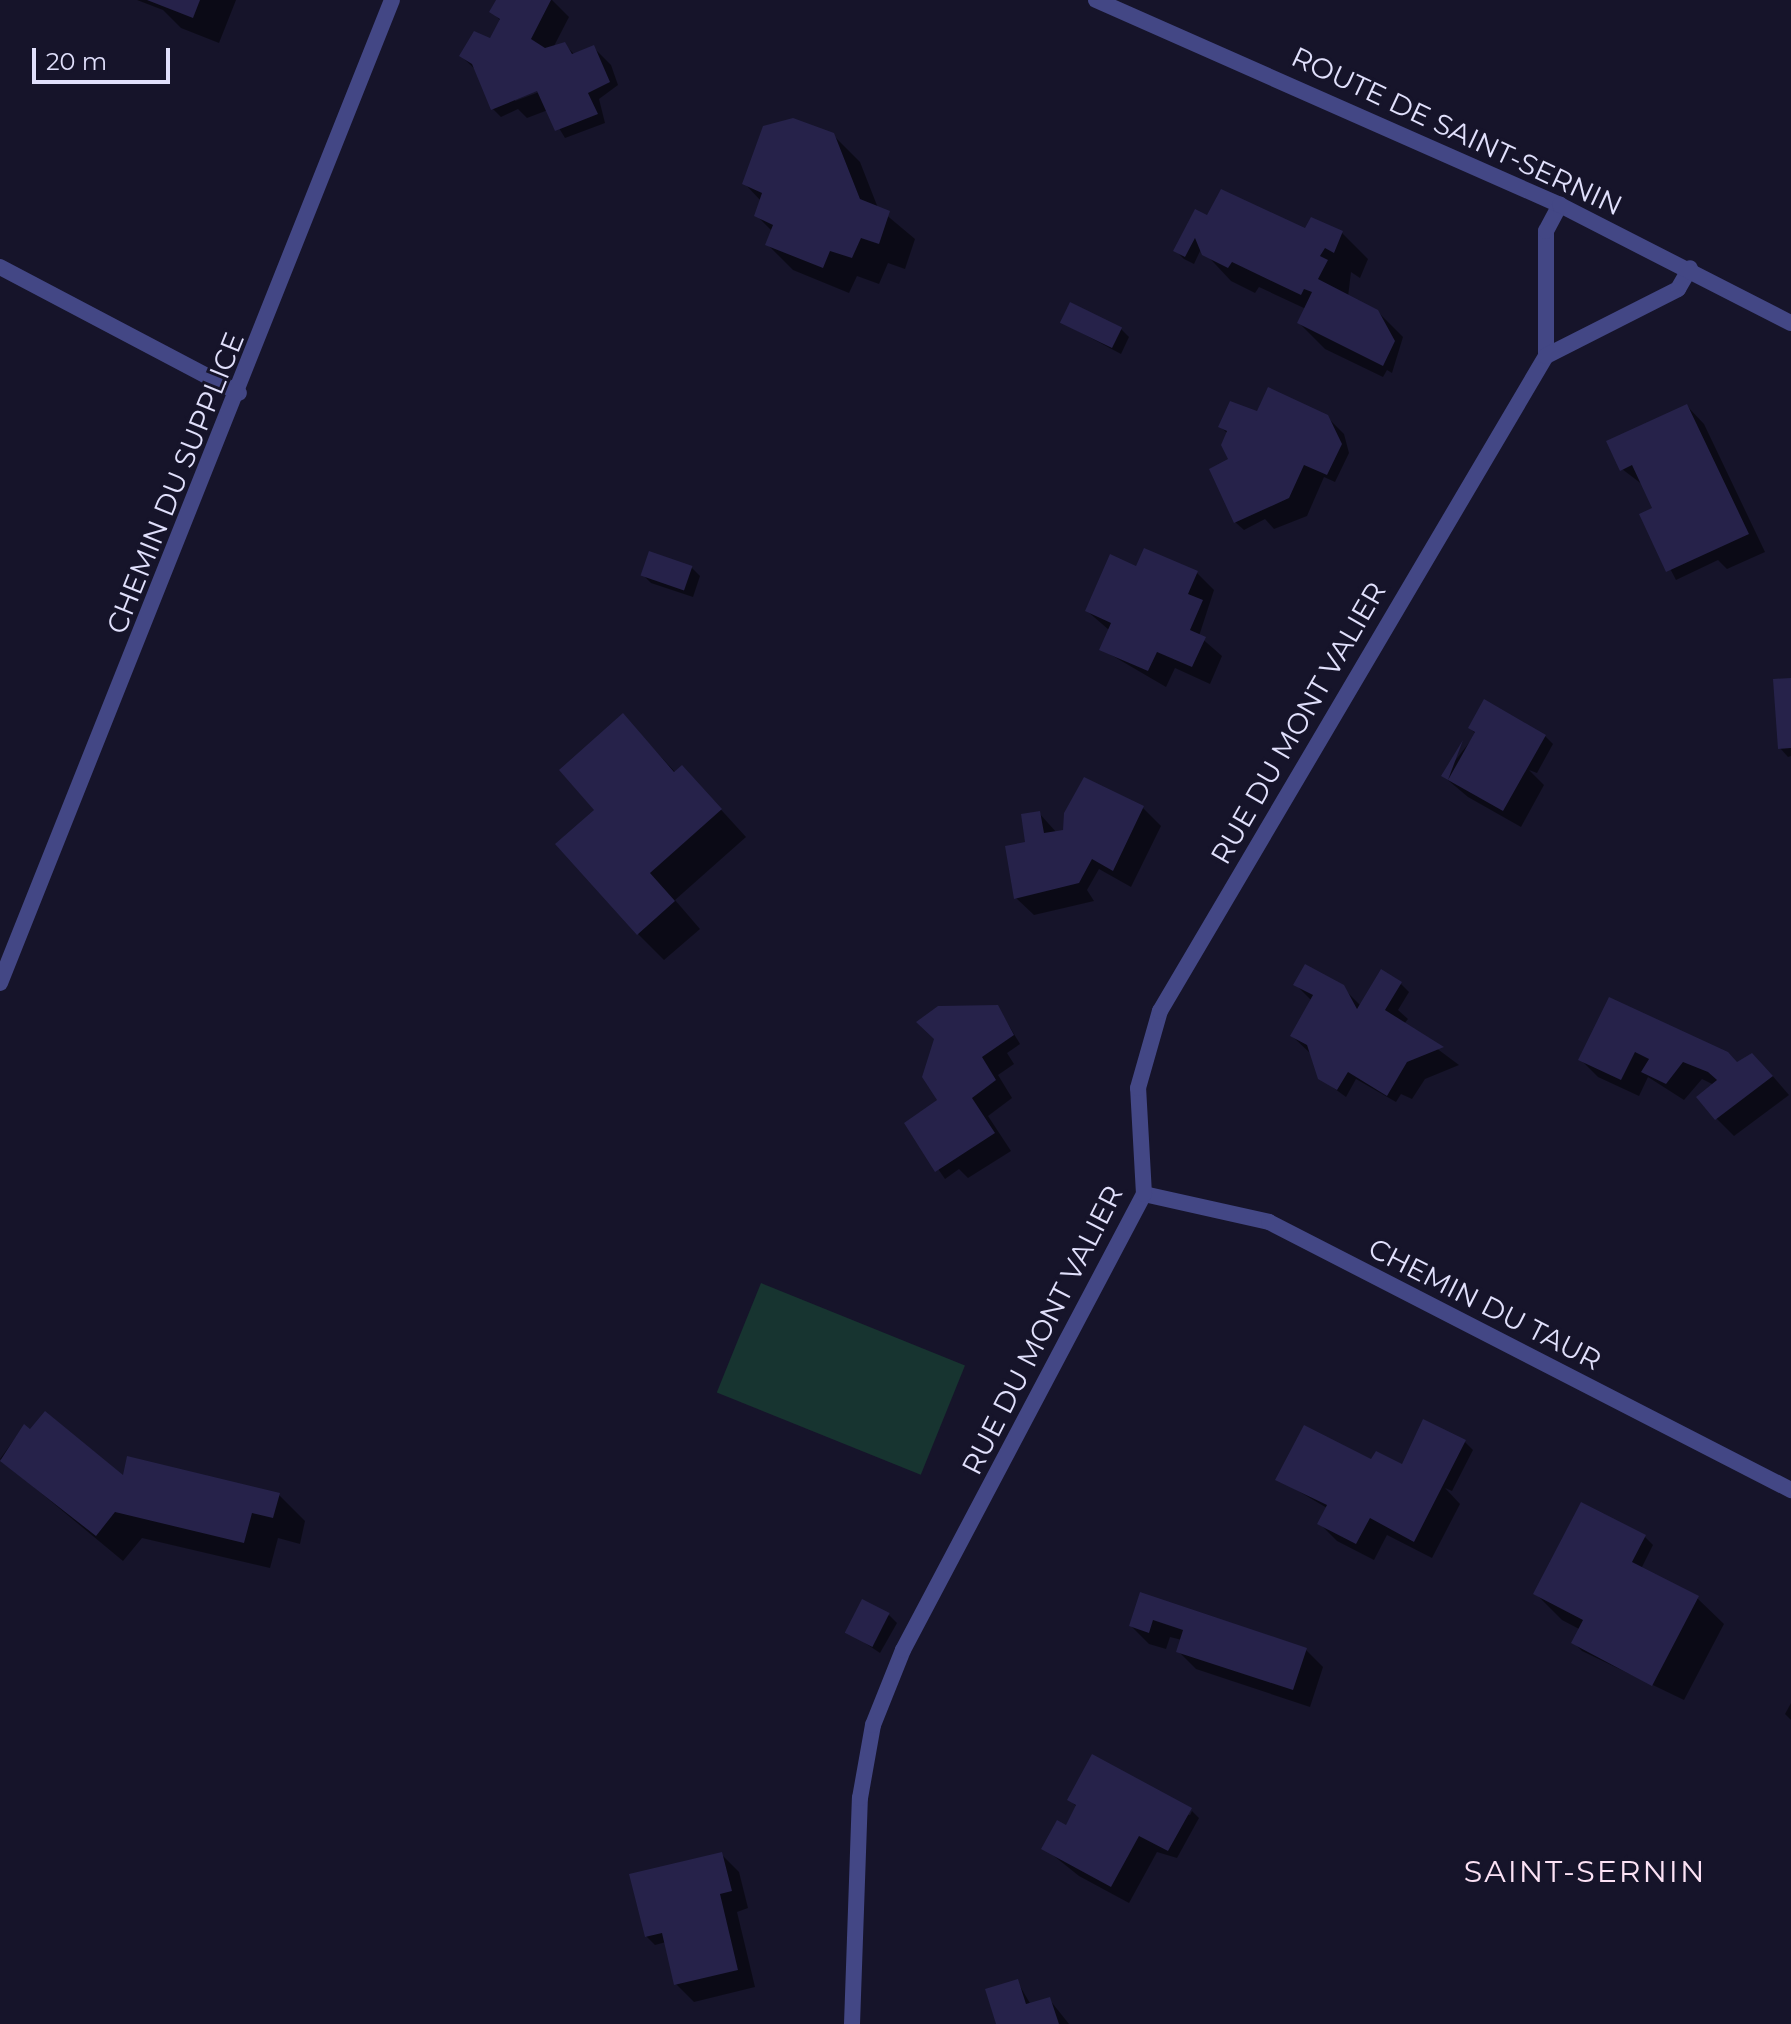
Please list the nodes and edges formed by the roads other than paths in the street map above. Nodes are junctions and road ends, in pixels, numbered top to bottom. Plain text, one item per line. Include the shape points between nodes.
1 (392, 0) edge
2 (1096, 0) edge
3 (1560, 205) junction
4 (0, 267) edge
5 (1690, 268) junction
6 (1791, 323) edge
7 (1546, 356) junction
8 (239, 393) junction
9 (0, 983) edge
10 (1144, 1194) junction
11 (1791, 1490) edge
12 (852, 2024) edge

1 - 8 street, CHEMIN DU SUPPLICE
2 - 3 street, ROUTE DE SAINT-SERNIN
3 - 5 street, ROUTE DE SAINT-SERNIN
3 - 7 street via 1546,231
4 - 8 street
5 - 6 street, ROUTE DE SAINT-SERNIN
5 - 7 street via 1678,289
7 - 10 street, RUE DU MONT VALIER via 1160,1011 1138,1088
8 - 9 street, CHEMIN DU SUPPLICE
10 - 11 street, CHEMIN DU TAUR via 1269,1222
10 - 12 street, RUE DU MONT VALIER via 903,1650 873,1725 860,1798

